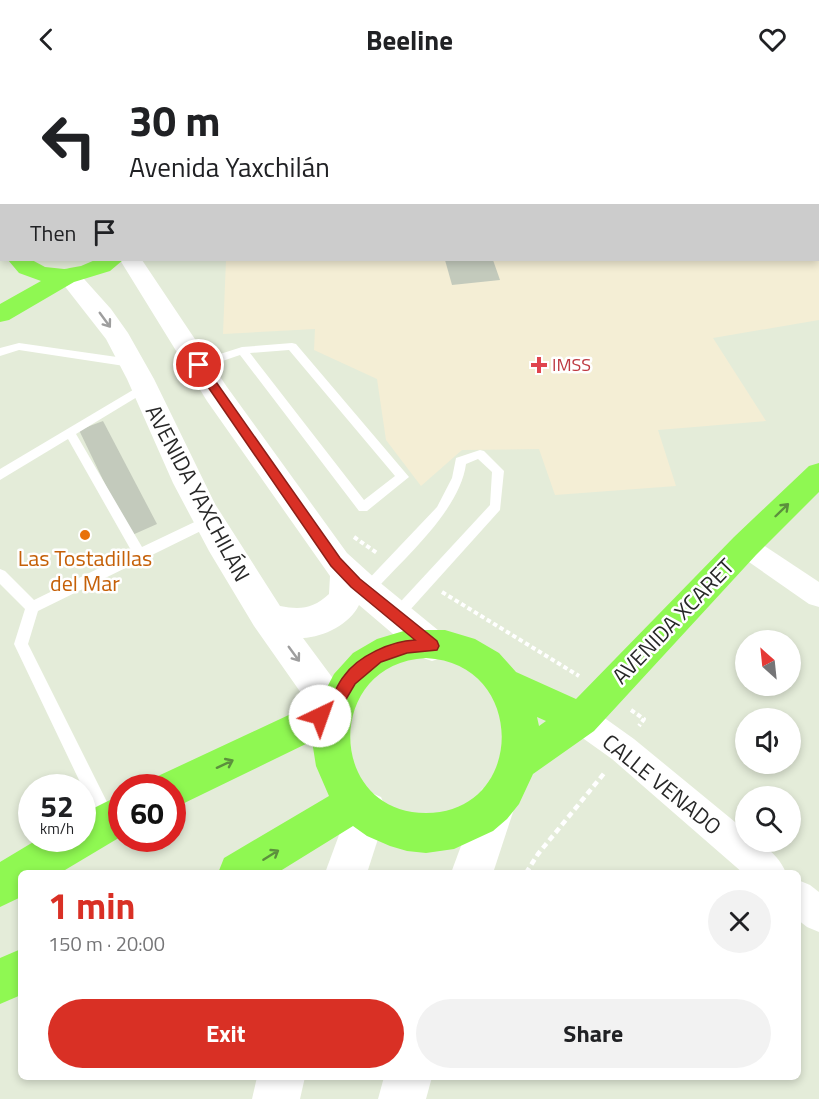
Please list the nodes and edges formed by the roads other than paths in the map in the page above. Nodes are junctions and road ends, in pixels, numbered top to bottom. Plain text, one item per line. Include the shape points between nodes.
1 (21, 261) edge
2 (110, 261) edge
3 (132, 261) edge
4 (68, 275) junction
5 (0, 314) edge
6 (242, 350) junction
7 (0, 352) edge
8 (199, 365) junction
9 (137, 376) junction
10 (70, 433) junction
11 (819, 474) edge
12 (0, 475) edge
13 (209, 521) junction
14 (745, 546) junction
15 (140, 555) junction
16 (0, 575) edge
17 (356, 583) junction
18 (819, 596) edge
19 (32, 607) junction
20 (266, 616) junction
21 (396, 616) junction
22 (432, 646) junction
23 (505, 684) junction
24 (333, 708) junction
25 (581, 719) junction
26 (521, 760) junction
27 (186, 783) edge
28 (496, 802) junction
29 (362, 807) junction
30 (98, 828) edge
31 (27, 870) edge
32 (245, 870) edge
33 (347, 870) edge
34 (473, 870) edge
35 (765, 870) edge
36 (18, 875) edge
37 (0, 886) edge
38 (801, 900) edge
39 (819, 915) edge
40 (18, 973) edge
41 (0, 982) edge
42 (280, 1080) edge
43 (407, 1080) edge
44 (276, 1099) edge
45 (402, 1099) edge

1 - 4 main road via 25,267 43,274
2 - 4 main road
3 - 8 main road
4 - 5 main road
4 -> 9 main road, AVENIDA YAXCHILÁN via 107,321
6 - 6 lane via 292,346 403,477 363,508
6 - 8 lane
7 - 9 lane via 20,346
8 - 17 main road
9 - 10 lane
9 - 13 main road, AVENIDA YAXCHILÁN
10 - 12 lane
10 - 15 lane
14 -> 11 main road, AVENIDA XCARET
13 - 15 lane
13 - 20 main road, AVENIDA YAXCHILÁN
14 - 18 street
14 - 25 main road, AVENIDA XCARET
15 - 19 lane
16 - 19 lane
17 - 20 main road via 334,612 318,621 292,625
17 - 21 main road
17 - 21 lane via 441,510 458,478 460,461 480,454 498,471 496,507
19 - 30 lane via 21,644
20 -> 24 main road, AVENIDA YAXCHILÁN
21 - 22 main road
22 - 23 main road via 473,657
22 - 24 main road via 407,647 376,658 350,679
23 - 25 main road
23 - 26 main road via 522,723
27 -> 24 main road
24 - 29 main road via 328,732 330,758 340,782
25 - 26 main road, AVENIDA XCARET
25 - 35 street, CALLE VENADO via 623,749
26 - 28 main road via 514,778
28 - 29 main road via 460,825 428,830 396,825
28 - 34 main road
32 -> 29 main road
29 - 33 main road
30 - 31 main road
36 - 37 main road
38 - 39 street
40 - 41 main road
42 - 44 main road
43 - 45 main road

